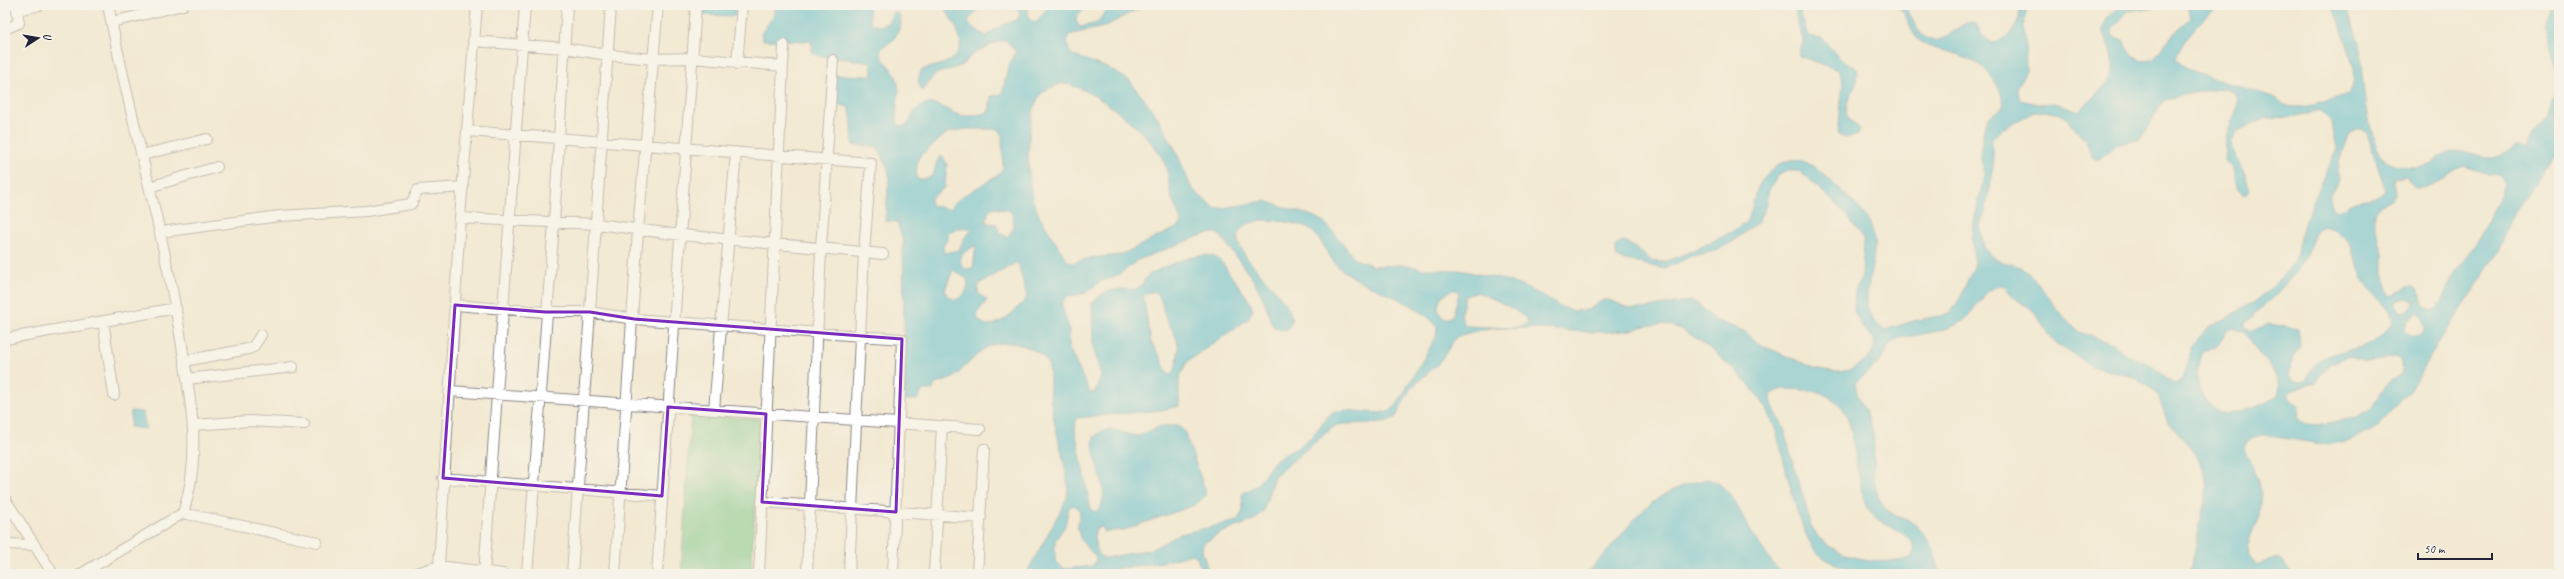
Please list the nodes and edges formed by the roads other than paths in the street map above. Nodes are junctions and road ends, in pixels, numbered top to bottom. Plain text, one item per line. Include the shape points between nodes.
1 (40, 5) edge
2 (108, 5) edge
3 (183, 5) edge
4 (477, 5) edge
5 (525, 5) edge
6 (567, 5) edge
7 (611, 5) edge
8 (658, 5) edge
9 (696, 5) edge
10 (742, 5) edge
11 (17, 7) edge
12 (158, 8) edge
13 (112, 22) junction
14 (5, 29) edge
15 (473, 41) junction
16 (522, 45) junction
17 (784, 45) dead end
18 (564, 48) junction
19 (608, 55) junction
20 (692, 58) junction
21 (654, 59) junction
22 (834, 60) dead end
23 (737, 64) junction
24 (782, 66) junction
25 (468, 131) junction
26 (516, 134) junction
27 (559, 138) junction
28 (207, 139) dead end
29 (603, 141) junction
30 (645, 144) junction
31 (687, 147) junction
32 (736, 152) junction
33 (142, 155) junction
34 (778, 155) junction
35 (828, 159) junction
36 (217, 167) dead end
37 (149, 187) junction
38 (462, 187) junction
39 (460, 218) junction
40 (511, 222) junction
41 (554, 223) junction
42 (597, 224) junction
43 (638, 230) junction
44 (161, 232) junction
45 (681, 235) junction
46 (729, 239) junction
47 (774, 244) junction
48 (821, 249) junction
49 (864, 252) junction
50 (883, 254) dead end
51 (455, 305) junction
52 (176, 308) junction
53 (504, 309) junction
54 (545, 312) junction
55 (590, 312) junction
56 (634, 319) junction
57 (102, 321) junction
58 (675, 323) junction
59 (722, 326) junction
60 (770, 330) junction
61 (261, 334) dead end
62 (819, 335) junction
63 (5, 338) edge
64 (861, 338) junction
65 (184, 361) junction
66 (293, 368) dead end
67 (187, 379) junction
68 (450, 391) junction
69 (497, 394) junction
70 (114, 395) dead end
71 (539, 397) junction
72 (584, 402) junction
73 (626, 404) junction
74 (668, 407) junction
75 (714, 410) junction
76 (766, 414) junction
77 (814, 417) junction
78 (857, 420) junction
79 (304, 424) dead end
80 (900, 424) junction
81 (194, 425) junction
82 (942, 426) junction
83 (980, 429) dead end
84 (984, 448) dead end
85 (443, 478) junction
86 (492, 482) junction
87 (533, 485) junction
88 (578, 488) junction
89 (621, 492) junction
90 (662, 496) junction
91 (5, 500) edge
92 (762, 502) junction
93 (810, 506) junction
94 (852, 508) junction
95 (896, 512) junction
96 (183, 513) junction
97 (937, 515) junction
98 (980, 518) junction
99 (317, 542) dead end
100 (5, 544) edge
101 (33, 545) junction
102 (439, 566) junction
103 (484, 573) edge
104 (53, 574) edge
105 (81, 574) edge
106 (414, 574) edge
107 (503, 574) edge
108 (526, 574) edge
109 (572, 574) edge
110 (615, 574) edge
111 (657, 574) edge
112 (759, 574) edge
113 (807, 574) edge
114 (849, 574) edge
115 (893, 574) edge
116 (934, 574) edge
117 (977, 574) edge

1 - 11 street
2 - 13 street
3 - 12 street
4 - 15 street
5 - 16 street
6 - 18 street
7 - 19 street
8 - 21 street
9 - 20 street
10 - 23 street
11 - 14 street via 19,23
12 - 13 street
13 - 33 street
15 - 16 street
15 - 25 street
16 - 18 street
16 - 26 street
17 - 24 street
18 - 19 street
18 - 27 street
19 - 21 street
19 - 29 street
20 - 21 street
20 - 23 street
20 - 31 street
21 - 30 street
22 - 35 street
23 - 24 street
24 - 34 street
25 - 26 street
25 - 38 street
26 - 27 street
26 - 40 street
27 - 29 street
27 - 41 street
28 - 33 street
29 - 30 street
29 - 42 street
30 - 31 street
30 - 43 street
31 - 32 street
31 - 45 street
32 - 34 street
32 - 46 street
33 - 37 street
34 - 35 street
34 - 47 street
35 - 48 street
35 - 49 street via 871,163
36 - 37 street
37 - 44 street
38 - 39 street
38 - 44 street via 418,190 411,204 366,211 288,215
39 - 40 street
39 - 51 street
40 - 41 street
40 - 53 street
41 - 42 street
41 - 54 street
42 - 43 street
42 - 55 street
43 - 45 street
43 - 56 street
44 - 52 street
45 - 46 street
45 - 58 street
46 - 47 street
46 - 59 street
47 - 48 street
47 - 60 street
48 - 49 street
48 - 62 street
49 - 50 street
49 - 64 street
51 - 53 street
51 - 68 street
52 - 57 street
52 - 65 street
53 - 54 street
53 - 69 street
54 - 55 street
54 - 71 street
55 - 56 street
55 - 72 street
56 - 58 street
56 - 73 street
57 - 63 street
57 - 70 street
58 - 59 street
58 - 74 street
59 - 60 street
59 - 75 street
60 - 62 street
60 - 76 street
61 - 65 street via 253,347 248,349
62 - 64 street
62 - 77 street
64 - 78 street
64 - 80 street via 904,341
65 - 67 street
66 - 67 street
67 - 81 street
68 - 69 street
68 - 85 street
69 - 71 street
69 - 86 street
71 - 72 street
71 - 87 street
72 - 73 street
72 - 88 street
73 - 74 street
73 - 89 street
74 - 75 street
74 - 90 street
75 - 76 street
76 - 77 street
76 - 92 street
77 - 78 street
77 - 93 street
78 - 80 street
78 - 94 street
79 - 81 street via 250,421
80 - 82 street
80 - 95 street
81 - 96 street via 195,451 190,494
82 - 83 street
82 - 97 street
84 - 98 street
85 - 86 street
85 - 102 street
86 - 87 street
86 - 103 street
87 - 88 street
87 - 108 street
88 - 89 street
88 - 109 street
89 - 90 street
89 - 110 street
90 - 111 street
91 - 101 street
92 - 93 street
92 - 112 street
93 - 94 street
93 - 113 street
94 - 95 street
94 - 114 street
95 - 97 street
95 - 115 street
96 - 99 street
96 - 105 street
97 - 98 street
97 - 116 street
98 - 117 street
100 - 101 street
101 - 104 street
102 - 103 street
102 - 106 street
103 - 107 street

